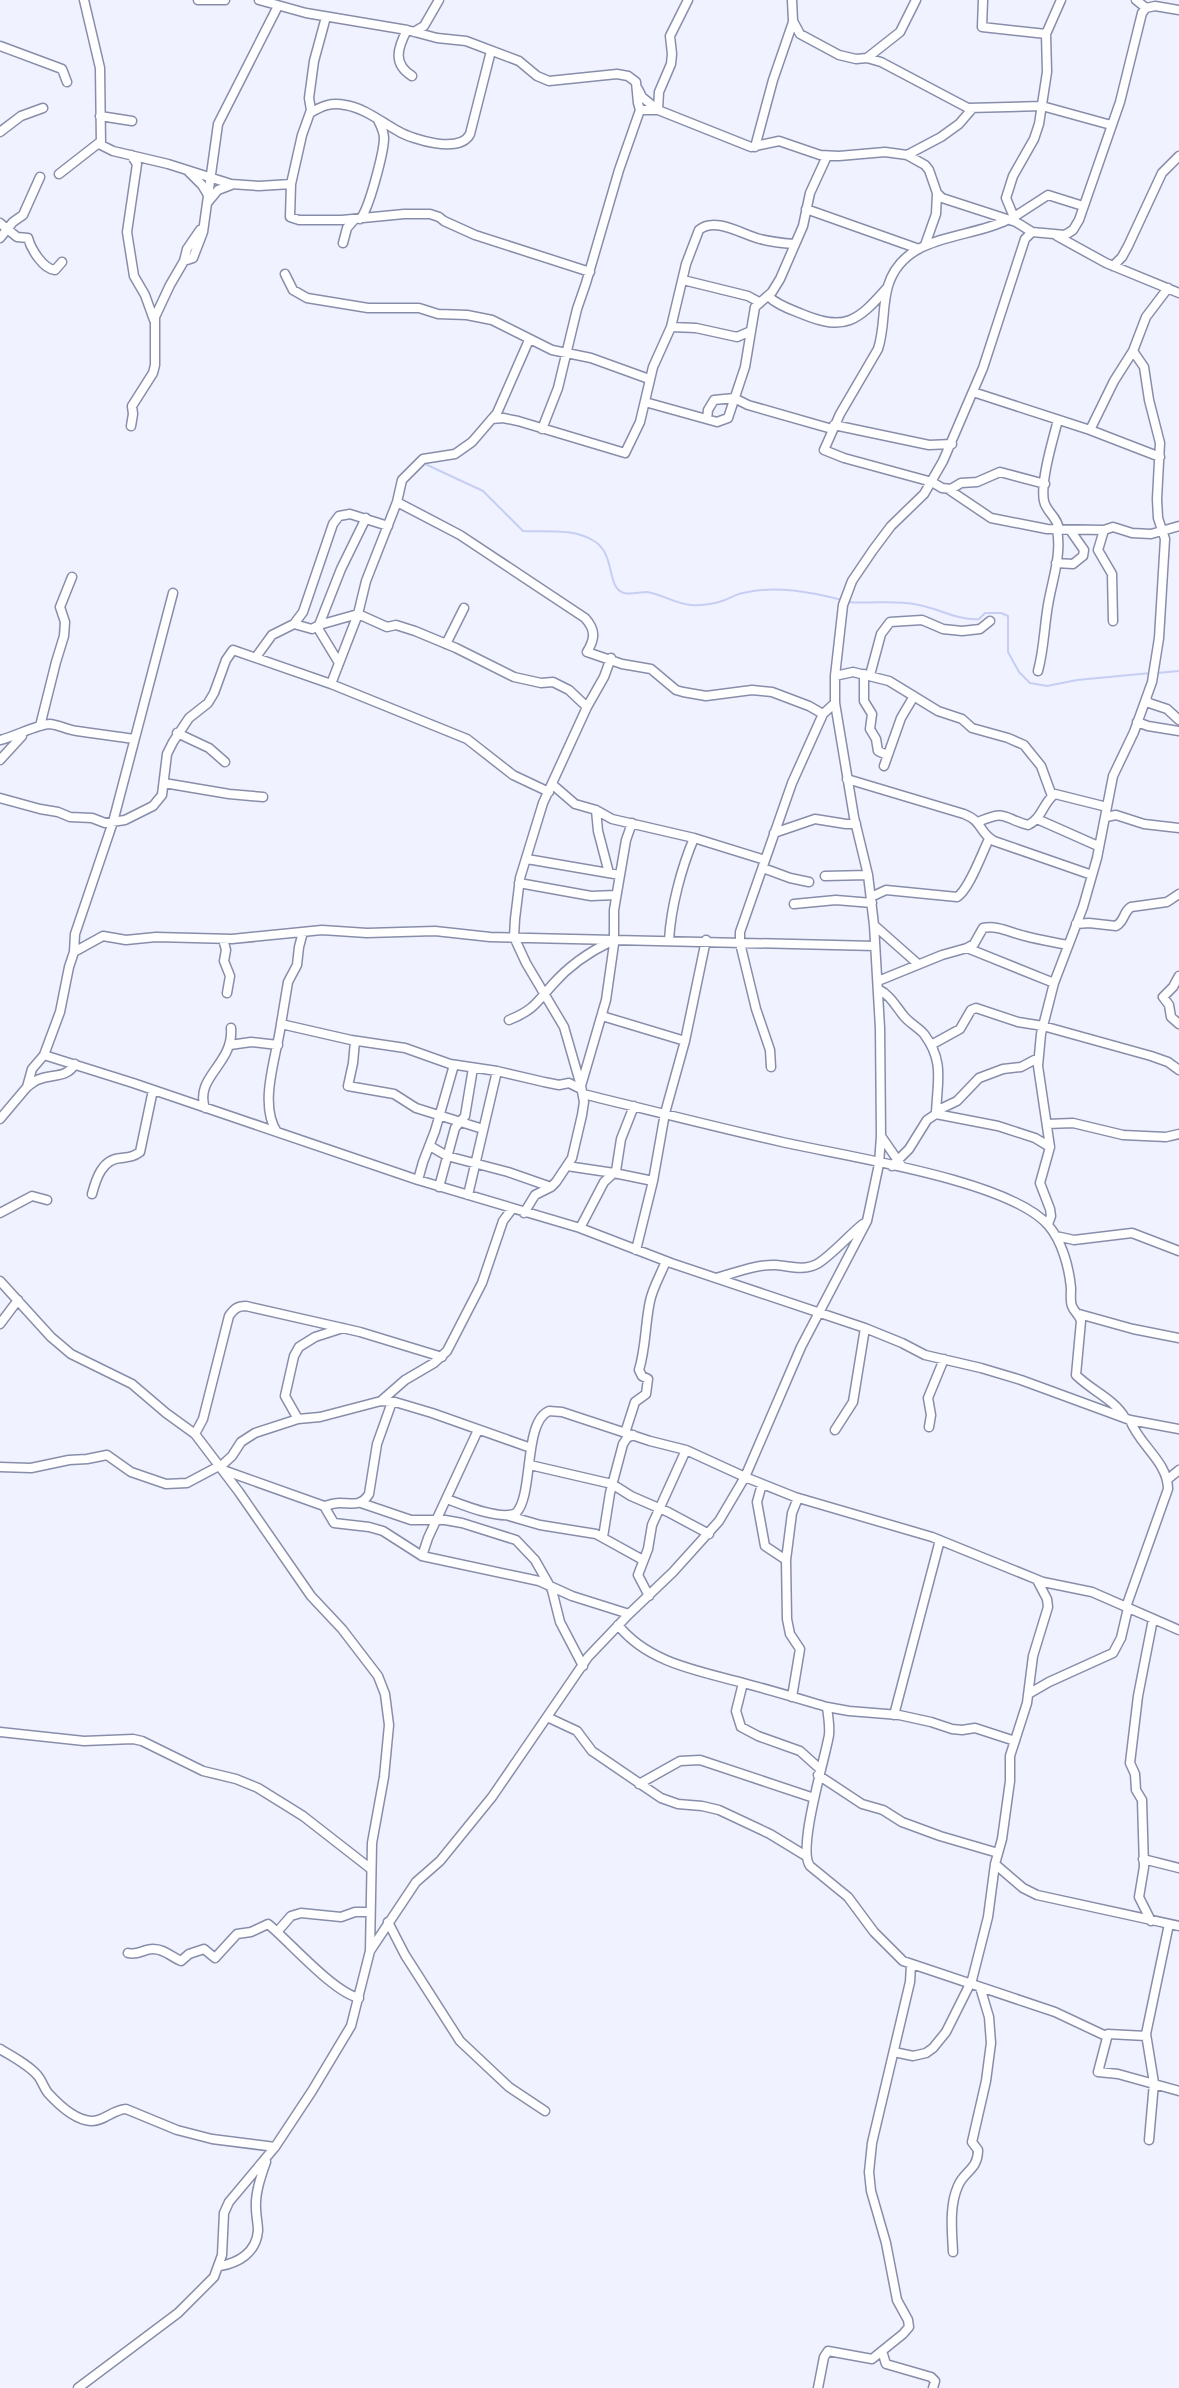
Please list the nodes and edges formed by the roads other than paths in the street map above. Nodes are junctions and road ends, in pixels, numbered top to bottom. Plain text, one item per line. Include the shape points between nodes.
1 (84, 0) edge
2 (198, 0) edge
3 (225, 0) edge
4 (259, 0) edge
5 (439, 0) edge
6 (688, 0) edge
7 (792, 0) edge
8 (916, 0) edge
9 (983, 0) edge
10 (1061, 0) edge
11 (1136, 0) edge
12 (278, 6) junction
13 (1146, 8) junction
14 (1179, 10) edge
15 (326, 17) junction
16 (430, 17) junction
17 (793, 21) junction
18 (410, 31) junction
19 (1046, 34) junction
20 (437, 38) junction
21 (0, 46) edge
22 (491, 51) junction
23 (867, 58) junction
24 (412, 76) dead end
25 (67, 82) dead end
26 (638, 88) junction
27 (310, 100) junction
28 (325, 104) junction
29 (1042, 106) junction
30 (43, 108) dead end
31 (972, 109) junction
32 (640, 110) junction
33 (658, 110) junction
34 (310, 113) junction
35 (100, 116) junction
36 (378, 120) junction
37 (132, 121) dead end
38 (1111, 125) junction
39 (0, 132) edge
40 (100, 142) junction
41 (755, 147) junction
42 (130, 155) junction
43 (907, 155) junction
44 (827, 156) junction
45 (1179, 156) edge
46 (188, 171) junction
47 (59, 174) dead end
48 (40, 177) dead end
49 (212, 178) junction
50 (231, 184) junction
51 (291, 184) junction
52 (937, 193) junction
53 (208, 195) junction
54 (1083, 206) junction
55 (205, 207) junction
56 (806, 209) junction
57 (358, 219) junction
58 (1012, 220) junction
59 (4, 226) edge
60 (1032, 232) junction
61 (1057, 236) junction
62 (0, 238) edge
63 (343, 243) dead end
64 (794, 244) junction
65 (922, 247) junction
66 (62, 262) dead end
67 (1113, 266) junction
68 (590, 272) junction
69 (285, 274) dead end
70 (683, 280) junction
71 (888, 288) junction
72 (1168, 288) junction
73 (1179, 293) edge
74 (768, 296) junction
75 (759, 302) junction
76 (154, 320) junction
77 (671, 327) junction
78 (751, 331) junction
79 (529, 340) junction
80 (1133, 351) junction
81 (567, 353) junction
82 (650, 379) junction
83 (973, 392) junction
84 (734, 398) junction
85 (645, 402) junction
86 (492, 419) junction
87 (707, 419) junction
88 (1058, 420) junction
89 (131, 426) dead end
90 (833, 427) junction
91 (542, 429) junction
92 (1090, 430) junction
93 (951, 444) junction
94 (1160, 458) junction
95 (932, 482) junction
96 (1045, 484) junction
97 (948, 489) junction
98 (398, 502) junction
99 (366, 518) junction
100 (388, 526) junction
101 (1179, 526) edge
102 (1058, 530) junction
103 (1070, 530) junction
104 (1104, 530) junction
105 (1163, 532) junction
106 (1056, 563) junction
107 (72, 577) dead end
108 (173, 593) dead end
109 (464, 608) dead end
110 (358, 614) junction
111 (990, 621) dead end
112 (1113, 621) dead end
113 (294, 624) junction
114 (319, 625) junction
115 (446, 644) junction
116 (256, 657) junction
117 (611, 658) junction
118 (339, 663) junction
119 (1038, 671) dead end
120 (867, 675) junction
121 (835, 676) junction
122 (331, 684) junction
123 (914, 696) junction
124 (1146, 699) junction
125 (836, 703) junction
126 (587, 707) junction
127 (823, 714) junction
128 (1179, 720) edge
129 (1137, 722) junction
130 (40, 726) junction
131 (1179, 731) edge
132 (24, 733) junction
133 (177, 733) junction
134 (134, 739) junction
135 (0, 740) edge
136 (887, 755) junction
137 (0, 760) edge
138 (225, 762) dead end
139 (884, 766) dead end
140 (847, 779) junction
141 (164, 783) junction
142 (551, 789) junction
143 (1052, 796) junction
144 (263, 797) dead end
145 (0, 798) edge
146 (1107, 807) junction
147 (596, 810) junction
148 (1106, 817) junction
149 (1037, 819) junction
150 (113, 822) junction
151 (978, 822) junction
152 (632, 823) junction
153 (856, 824) junction
154 (1179, 828) edge
155 (774, 833) junction
156 (694, 838) junction
157 (989, 839) junction
158 (1098, 846) junction
159 (527, 859) junction
160 (764, 864) junction
161 (609, 873) junction
162 (620, 875) junction
163 (868, 875) junction
164 (1092, 875) junction
165 (825, 876) dead end
166 (809, 882) dead end
167 (519, 883) junction
168 (1179, 894) edge
169 (616, 895) junction
170 (871, 900) junction
171 (794, 904) dead end
172 (1076, 924) junction
173 (874, 925) junction
174 (303, 932) junction
175 (514, 937) junction
176 (223, 939) junction
177 (614, 940) junction
178 (669, 940) junction
179 (706, 940) junction
180 (740, 943) junction
181 (1068, 945) junction
182 (875, 946) junction
183 (967, 948) junction
184 (74, 952) junction
185 (918, 964) junction
186 (1179, 976) edge
187 (1054, 984) junction
188 (878, 985) junction
189 (227, 993) dead end
190 (545, 995) junction
191 (602, 1016) junction
192 (509, 1020) dead end
193 (281, 1024) junction
194 (1179, 1024) edge
195 (1043, 1026) junction
196 (231, 1028) dead end
197 (355, 1041) junction
198 (685, 1041) junction
199 (278, 1045) junction
200 (931, 1045) junction
201 (230, 1046) junction
202 (44, 1055) junction
203 (1038, 1058) junction
204 (75, 1064) junction
205 (454, 1065) junction
206 (771, 1067) dead end
207 (473, 1068) junction
208 (1179, 1070) edge
209 (497, 1071) junction
210 (27, 1086) junction
211 (582, 1089) junction
212 (153, 1090) junction
213 (634, 1106) junction
214 (205, 1108) junction
215 (936, 1112) junction
216 (666, 1113) junction
217 (440, 1114) junction
218 (0, 1119) edge
219 (461, 1123) junction
220 (1047, 1124) junction
221 (483, 1129) junction
222 (277, 1132) junction
223 (881, 1136) junction
224 (1176, 1136) edge
225 (430, 1146) junction
226 (1050, 1147) junction
227 (447, 1156) junction
228 (476, 1164) junction
229 (879, 1164) junction
230 (894, 1164) junction
231 (567, 1166) junction
232 (614, 1173) junction
233 (418, 1180) junction
234 (653, 1181) junction
235 (439, 1186) junction
236 (551, 1187) junction
237 (92, 1194) dead end
238 (468, 1195) junction
239 (47, 1200) dead end
240 (513, 1209) junction
241 (0, 1213) edge
242 (524, 1213) junction
243 (867, 1221) junction
244 (1048, 1224) junction
245 (580, 1228) junction
246 (1056, 1236) junction
247 (636, 1250) junction
248 (1179, 1251) edge
249 (666, 1261) junction
250 (716, 1278) junction
251 (0, 1281) edge
252 (18, 1300) junction
253 (820, 1312) junction
254 (1079, 1314) junction
255 (0, 1323) edge
256 (344, 1328) junction
257 (865, 1328) junction
258 (1179, 1338) edge
259 (442, 1357) junction
260 (944, 1359) junction
261 (1098, 1395) junction
262 (381, 1401) junction
263 (392, 1402) junction
264 (1111, 1413) junction
265 (298, 1419) junction
266 (1128, 1419) junction
267 (929, 1427) dead end
268 (1179, 1429) edge
269 (478, 1430) junction
270 (835, 1430) dead end
271 (195, 1434) junction
272 (629, 1434) junction
273 (531, 1448) junction
274 (686, 1450) junction
275 (530, 1465) junction
276 (0, 1467) edge
277 (221, 1468) junction
278 (1179, 1470) edge
279 (745, 1477) junction
280 (1168, 1479) junction
281 (612, 1484) junction
282 (762, 1484) junction
283 (798, 1498) junction
284 (447, 1499) junction
285 (361, 1503) junction
286 (324, 1506) junction
287 (660, 1508) junction
288 (507, 1516) junction
289 (437, 1521) junction
290 (709, 1534) junction
291 (603, 1537) junction
292 (940, 1540) junction
293 (422, 1556) junction
294 (643, 1560) junction
295 (786, 1560) junction
296 (1036, 1579) junction
297 (551, 1587) junction
298 (649, 1596) junction
299 (1127, 1608) junction
300 (629, 1614) junction
301 (1153, 1619) junction
302 (618, 1625) junction
303 (1179, 1630) edge
304 (583, 1666) junction
305 (743, 1683) junction
306 (1030, 1693) junction
307 (792, 1697) junction
308 (827, 1707) junction
309 (894, 1715) junction
310 (548, 1717) junction
311 (0, 1732) edge
312 (1015, 1741) junction
313 (819, 1772) junction
314 (639, 1784) junction
315 (814, 1798) junction
316 (998, 1853) junction
317 (806, 1856) junction
318 (1143, 1859) junction
319 (995, 1864) junction
320 (1179, 1868) edge
321 (371, 1869) junction
322 (370, 1912) junction
323 (1151, 1921) junction
324 (1169, 1924) junction
325 (370, 1926) junction
326 (386, 1926) junction
327 (1179, 1926) edge
328 (278, 1932) junction
329 (370, 1951) junction
330 (128, 1953) dead end
331 (911, 1965) junction
332 (970, 1984) junction
333 (980, 1987) junction
334 (359, 1998) junction
335 (1106, 2036) junction
336 (1146, 2036) junction
337 (0, 2049) edge
338 (894, 2052) junction
339 (1154, 2083) junction
340 (1179, 2091) edge
341 (545, 2112) dead end
342 (1149, 2140) dead end
343 (275, 2147) junction
344 (267, 2159) junction
345 (953, 2253) dead end
346 (220, 2266) junction
347 (882, 2351) junction
348 (78, 2388) edge
349 (818, 2388) edge
350 (933, 2388) edge

1 - 35 street via 100,68
2 - 3 street
4 - 12 street
5 - 16 street
6 - 33 street via 670,36 672,54 659,92
7 - 17 street
8 - 23 street via 900,32
9 - 19 street via 982,27
10 - 19 street
11 - 13 street
12 - 15 street
12 - 49 street via 221,118
13 - 14 street
13 - 38 street via 1139,19
15 - 18 street
15 - 27 street via 314,61
16 - 18 street via 424,26
16 - 20 street
17 - 23 street via 800,34 839,55
17 - 41 street
18 - 20 street
18 - 24 street via 402,40 398,59
19 - 29 street via 1048,58
20 - 22 street via 466,41
21 - 25 street via 62,69
22 - 26 street via 519,61 549,81 617,74 628,76
22 - 36 street via 470,134 464,142 457,145 427,141
23 - 31 street
26 - 32 street
26 - 33 street via 642,97
27 - 28 street
27 - 34 street
28 - 34 street
28 - 36 street via 367,111
29 - 31 street
29 - 38 street
29 - 58 street via 1036,134 1006,198
30 - 39 street via 21,116
31 - 43 street via 948,132
32 - 33 street
32 - 68 street
33 - 41 street
34 - 51 street
35 - 37 street
35 - 40 street
36 - 57 street via 384,144 364,216
38 - 54 street
40 - 42 street via 105,148
40 - 47 street
41 - 44 street via 779,141
42 - 46 street
42 - 76 street via 136,164 127,232 131,265
43 - 44 street via 877,152
43 - 52 street via 926,165
44 - 56 street
45 - 67 street via 1162,173 1128,246
46 - 49 street
46 - 53 street
48 - 59 street via 24,215
49 - 50 street
49 - 53 street
50 - 51 street
50 - 55 street via 218,190
51 - 57 street via 292,219
52 - 58 street via 942,198
52 - 65 street via 933,225
53 - 55 street
54 - 58 street via 1048,195
54 - 61 street via 1073,230
55 - 76 street via 199,231
56 - 64 street
56 - 65 street
57 - 63 street via 347,228
57 - 68 street via 430,214 475,235
58 - 60 street
58 - 65 street
59 - 62 street
59 - 66 street via 17,237 27,238 32,252 47,268 55,270
60 - 61 street
60 - 83 street via 1021,249
61 - 67 street
64 - 70 street via 760,239 717,225 703,227 694,240
64 - 74 street via 780,279
65 - 71 street via 896,271
67 - 72 street
68 - 81 street
69 - 79 street via 293,290 307,298 477,317 510,328
70 - 75 street
70 - 77 street
71 - 74 street via 854,319 842,323 813,319
71 - 90 street via 878,349
72 - 73 street
72 - 80 street via 1146,317
74 - 75 street
75 - 78 street
76 - 89 street via 156,365 132,406
77 - 78 street via 685,326 730,337 742,337
77 - 82 street
78 - 84 street via 745,367
79 - 81 street
79 - 86 street
80 - 92 street
80 - 94 street via 1144,367
81 - 82 street
81 - 91 street
82 - 85 street
83 - 88 street
83 - 93 street
84 - 87 street via 714,400
84 - 87 street via 728,418 721,422
84 - 90 street
85 - 87 street
85 - 91 street via 625,453
86 - 91 street via 503,418
86 - 98 street via 455,454 423,459 402,480
88 - 92 street
88 - 96 street
90 - 93 street via 929,446
90 - 95 street via 824,450
92 - 94 street
93 - 95 street
94 - 105 street via 1157,499
95 - 97 street
95 - 121 street via 881,538 854,578 844,600
96 - 97 street via 1000,472
96 - 102 street via 1044,503 1056,518
97 - 102 street via 991,518
98 - 100 street
98 - 117 street via 460,535 575,609 592,625 594,637 587,652
99 - 100 street
99 - 113 street via 342,514 335,521 303,612
99 - 114 street
100 - 110 street via 366,581
101 - 105 street
102 - 103 street
102 - 106 street
103 - 104 street
103 - 106 street via 1084,550 1083,556 1073,564
104 - 105 street via 1113,527 1144,534
104 - 112 street via 1098,550 1112,574
105 - 124 street via 1159,638
106 - 119 street
107 - 130 street via 60,607 65,621 64,636
108 - 134 street
109 - 115 street
110 - 114 street
110 - 115 street
110 - 118 street
111 - 120 street via 980,629 962,631 943,629 922,620 890,622 881,634
113 - 114 street via 312,628
113 - 116 street via 272,635
114 - 118 street
115 - 126 street via 514,677 553,682 576,695
116 - 122 street
116 - 133 street via 233,650 229,653 208,703
117 - 126 street
117 - 127 street via 651,669 683,692 706,696 752,690 772,692
118 - 122 street
120 - 121 street via 854,672
120 - 123 street via 889,681
120 - 136 street via 864,700 872,714 870,729 878,751
121 - 125 street
122 - 142 street via 467,739 513,775
123 - 136 street
123 - 143 street via 938,711 962,719 972,728 1024,745 1041,766
124 - 128 street
124 - 129 street
125 - 127 street
125 - 140 street
126 - 142 street
127 - 155 street
129 - 131 street
129 - 146 street via 1113,776
130 - 132 street
130 - 134 street via 50,724
132 - 135 street
132 - 137 street
133 - 138 street via 209,748
133 - 141 street via 167,754
134 - 150 street
136 - 139 street
140 - 151 street via 964,814
140 - 153 street
141 - 144 street
141 - 150 street via 162,795 153,806
142 - 147 street
142 - 159 street via 543,803
143 - 146 street via 1058,794
143 - 149 street
145 - 150 street via 70,817
146 - 148 street
147 - 152 street via 612,819
147 - 161 street
148 - 154 street via 1116,815 1144,824
148 - 158 street
149 - 151 street via 1028,825 993,814
149 - 158 street
150 - 184 street via 81,912
151 - 157 street
152 - 156 street
152 - 162 street
153 - 155 street via 815,819
153 - 163 street
155 - 160 street
156 - 160 street
156 - 178 street via 686,858
157 - 164 street
157 - 170 street via 957,897 886,890
158 - 164 street
159 - 161 street
159 - 167 street
160 - 166 street via 790,878
160 - 180 street via 741,929
161 - 162 street
162 - 169 street
163 - 165 street
163 - 170 street
164 - 172 street
167 - 169 street via 591,896
167 - 175 street
168 - 172 street via 1167,902 1131,907 1116,926
169 - 177 street
170 - 171 street
170 - 173 street
172 - 181 street
173 - 182 street
173 - 185 street
174 - 175 street via 435,931
174 - 176 street
174 - 193 street
175 - 177 street
175 - 190 street
176 - 184 street via 126,940 103,936
176 - 189 street via 224,961 230,976
177 - 178 street
177 - 190 street via 573,965
177 - 191 street
178 - 179 street
179 - 180 street
179 - 198 street
180 - 182 street
180 - 206 street via 770,1050
181 - 183 street via 988,927
181 - 187 street
182 - 188 street
183 - 185 street
183 - 187 street
184 - 202 street via 60,1012
185 - 188 street
186 - 194 street via 1162,997 1169,1005 1171,1017
187 - 195 street
188 - 200 street
188 - 223 street
190 - 192 street via 535,1007
190 - 211 street via 564,1027
191 - 198 street
191 - 211 street
193 - 197 street
193 - 199 street
195 - 200 street via 976,1008 960,1029
195 - 203 street
195 - 208 street via 1151,1056
196 - 201 street
197 - 205 street via 415,1050
197 - 217 street via 348,1086 388,1092 416,1108
198 - 216 street
199 - 201 street via 251,1042
199 - 222 street via 271,1073 270,1106 270,1120
200 - 215 street via 937,1055 939,1074
201 - 214 street via 204,1088
202 - 204 street
202 - 210 street via 32,1070
203 - 215 street via 1021,1067 979,1078 957,1101
203 - 220 street
204 - 210 street via 71,1071
204 - 212 street
205 - 207 street
205 - 217 street
207 - 209 street
207 - 219 street
209 - 211 street via 544,1083 569,1083
209 - 221 street
210 - 218 street
211 - 213 street
211 - 231 street via 579,1132
212 - 214 street
212 - 237 street via 140,1152 118,1158 102,1169
213 - 216 street
213 - 232 street via 621,1139
214 - 222 street
215 - 226 street via 998,1126
215 - 230 street
216 - 229 street
216 - 234 street
217 - 219 street
217 - 225 street
219 - 221 street
219 - 227 street via 455,1128
220 - 224 street via 1073,1124 1123,1135
220 - 226 street
221 - 228 street
222 - 233 street
223 - 229 street
223 - 230 street
225 - 227 street
225 - 233 street
226 - 244 street via 1040,1183 1050,1209
227 - 228 street
227 - 235 street
228 - 236 street
228 - 238 street
229 - 230 street
229 - 243 street
230 - 244 street via 1001,1196
231 - 232 street
231 - 236 street
232 - 234 street
232 - 245 street via 604,1182
233 - 235 street
234 - 247 street
235 - 238 street
236 - 242 street via 535,1195
238 - 240 street
239 - 241 street via 32,1197
240 - 242 street
240 - 259 street via 503,1221 482,1283
242 - 245 street
243 - 250 street via 816,1264 752,1268
243 - 253 street
244 - 246 street
245 - 247 street
246 - 248 street via 1074,1239 1132,1233
246 - 254 street via 1066,1264 1072,1307
247 - 249 street
249 - 250 street
249 - 272 street via 651,1297 639,1370 648,1379 646,1394 635,1402
250 - 253 street
251 - 252 street
252 - 255 street
252 - 271 street via 72,1354 132,1384
253 - 257 street
253 - 279 street
254 - 258 street
254 - 261 street via 1076,1375
256 - 259 street
256 - 265 street via 305,1342 294,1356 285,1396
256 - 271 street via 246,1306 233,1309 203,1419
257 - 260 street via 925,1355
257 - 270 street via 853,1402
259 - 262 street
260 - 264 street via 1021,1380
260 - 267 street via 928,1398
261 - 264 street
261 - 266 street via 1115,1403
262 - 263 street
262 - 265 street
263 - 269 street
263 - 285 street via 377,1444 369,1494
264 - 266 street
265 - 277 street via 249,1436
266 - 268 street
266 - 280 street
269 - 273 street
269 - 284 street
271 - 277 street
272 - 273 street via 549,1411 540,1419
272 - 274 street
272 - 281 street
273 - 275 street
274 - 279 street
274 - 287 street
275 - 281 street
275 - 288 street via 519,1510
276 - 277 street via 31,1468 107,1455 131,1472 173,1484 187,1483
277 - 286 street
277 - 321 street via 311,1596 368,1662 386,1694 388,1749
278 - 280 street
279 - 282 street
279 - 290 street
280 - 299 street via 1164,1502
281 - 287 street
281 - 291 street
282 - 283 street
282 - 295 street via 757,1502 765,1546
283 - 292 street
283 - 295 street via 792,1513
284 - 288 street
284 - 289 street
285 - 286 street
285 - 289 street via 411,1520
286 - 293 street via 333,1523 383,1531
287 - 290 street
287 - 294 street
288 - 291 street
289 - 293 street
289 - 297 street via 462,1523 516,1540 535,1560
290 - 298 street
291 - 294 street
292 - 296 street
292 - 309 street
293 - 297 street via 539,1581
294 - 298 street via 638,1575
295 - 307 street via 786,1619 800,1649
296 - 299 street via 1092,1592
296 - 306 street via 1045,1592 1048,1607 1033,1656
297 - 300 street
297 - 304 street via 560,1622
298 - 300 street
299 - 301 street
299 - 306 street via 1121,1638 1113,1653
300 - 302 street
301 - 303 street
301 - 318 street via 1130,1763 1142,1800
302 - 304 street
302 - 305 street via 632,1641 668,1661
304 - 310 street
305 - 307 street
305 - 313 street via 736,1712 741,1727 800,1751
306 - 312 street
307 - 308 street
308 - 309 street
308 - 313 street via 829,1733
309 - 312 street via 952,1729 975,1728
310 - 314 street via 577,1731 592,1751
310 - 326 street via 492,1797 440,1861 416,1882
311 - 321 street via 84,1741 142,1741 203,1772 258,1788 303,1816
312 - 316 street
313 - 315 street
313 - 316 street via 862,1804 940,1836
314 - 315 street via 680,1761 700,1760
314 - 317 street via 678,1804 719,1810
315 - 317 street
316 - 319 street
317 - 331 street via 810,1866 848,1897 874,1932
318 - 320 street
318 - 323 street via 1140,1903
319 - 323 street via 1037,1895
319 - 332 street via 988,1917
321 - 322 street
322 - 325 street
322 - 328 street via 340,1917 301,1913 291,1916
323 - 324 street
324 - 327 street
324 - 336 street
325 - 326 street via 375,1930
325 - 329 street
326 - 329 street
326 - 341 street via 460,2041 509,2087
328 - 330 street via 268,1924 237,1934 215,1958 204,1949 178,1961 169,1952 153,1949 136,1955
328 - 334 street via 335,1984
329 - 334 street
331 - 332 street
331 - 338 street
332 - 333 street
332 - 338 street via 946,2032 933,2048 913,2056
333 - 335 street via 1055,2012
333 - 345 street via 989,2017 991,2043 972,2142 978,2158 959,2183 953,2203
334 - 343 street via 351,2026
335 - 336 street
335 - 339 street via 1098,2072
336 - 339 street
337 - 343 street via 38,2076 60,2105 81,2118 92,2121 126,2109 177,2130 212,2139
338 - 347 street via 869,2172 897,2300 910,2323
339 - 340 street
339 - 342 street
343 - 344 street
344 - 346 street via 229,2202
344 - 346 street via 255,2206 257,2238 248,2254 236,2263
346 - 348 street via 195,2298
347 - 349 street via 870,2359 828,2350
347 - 350 street via 886,2364 931,2377 935,2381

